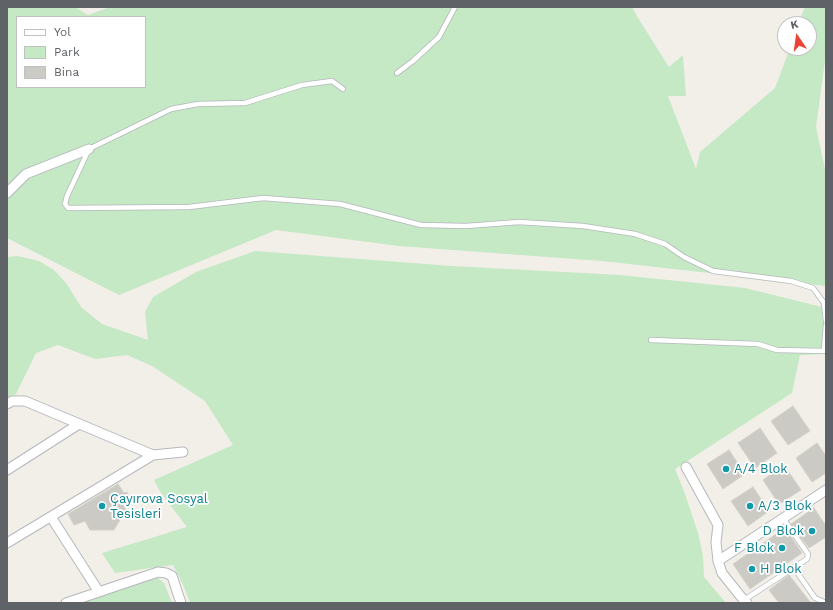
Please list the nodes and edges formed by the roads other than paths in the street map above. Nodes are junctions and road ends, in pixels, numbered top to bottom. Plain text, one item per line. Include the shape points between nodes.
1 (455, 7) edge
2 (397, 73) dead end
3 (343, 89) dead end
4 (89, 148) junction
5 (7, 193) edge
6 (826, 320) edge
7 (826, 325) edge
8 (651, 340) dead end
9 (825, 351) edge
10 (7, 404) edge
11 (79, 424) junction
12 (183, 452) dead end
13 (153, 455) junction
14 (686, 466) dead end
15 (7, 470) edge
16 (826, 490) edge
17 (51, 517) junction
18 (783, 518) junction
19 (7, 543) edge
20 (718, 561) junction
21 (794, 568) junction
22 (99, 592) junction
23 (746, 602) edge
24 (66, 603) edge
25 (181, 603) edge
26 (826, 603) edge

1 - 2 lane via 439,37
3 - 4 lane via 332,81 302,85 245,103 198,104 171,109
4 - 5 street via 26,174
4 - 6 lane via 67,196 65,204 68,208 189,207 263,198 340,204 421,225 466,226 519,222 583,226 635,234 665,244 684,257 713,271 791,281 813,288 824,304
7 - 9 lane
8 - 9 lane via 758,344 778,350
10 - 11 street via 12,401 24,401
11 - 13 street
11 - 15 street
12 - 13 street
13 - 17 street
14 - 20 street via 718,525
16 - 18 street
17 - 19 street
17 - 22 street
18 - 20 street
18 - 21 lane via 808,554 807,559
20 - 23 street via 722,573
21 - 23 lane
21 - 26 lane via 815,598
22 - 24 street
22 - 25 street via 158,572 166,573 172,576

